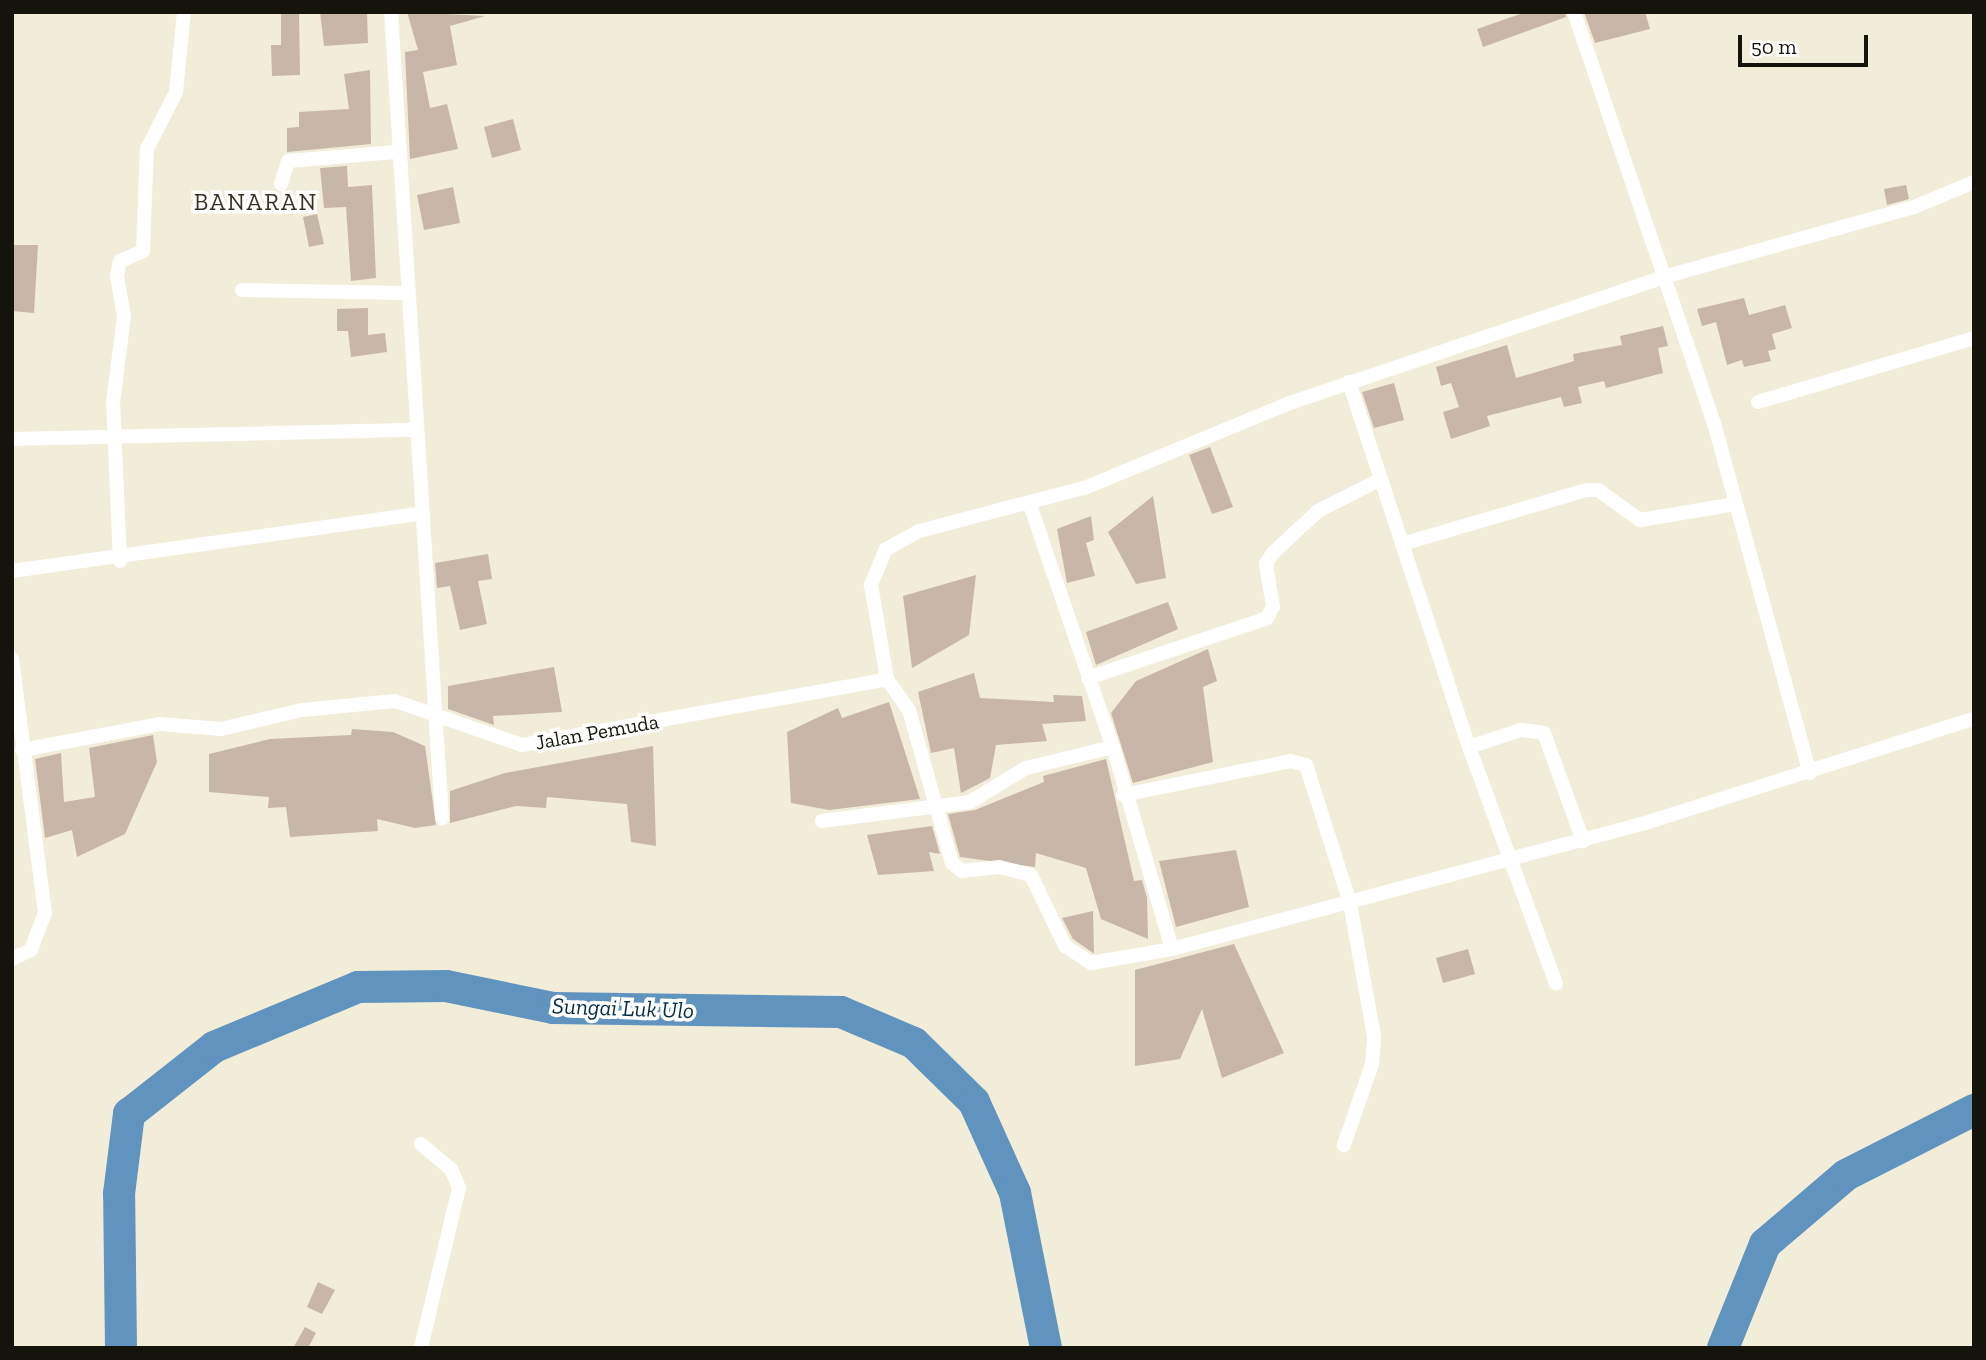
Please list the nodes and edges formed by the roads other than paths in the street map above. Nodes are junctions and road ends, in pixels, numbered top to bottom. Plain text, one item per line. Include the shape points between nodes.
1 (184, 12) edge
2 (391, 12) edge
3 (1574, 12) edge
4 (396, 152) junction
5 (1974, 182) edge
6 (281, 184) dead end
7 (1664, 277) junction
8 (242, 290) dead end
9 (407, 293) junction
10 (1974, 338) edge
11 (1349, 382) junction
12 (1758, 402) dead end
13 (417, 430) junction
14 (117, 438) junction
15 (12, 439) edge
16 (1381, 480) junction
17 (1736, 504) junction
18 (1030, 505) junction
19 (423, 513) junction
20 (1402, 544) junction
21 (120, 561) junction
22 (12, 571) edge
23 (13, 668) edge
24 (1088, 678) junction
25 (887, 679) junction
26 (438, 712) junction
27 (1974, 719) edge
28 (1113, 747) junction
29 (1469, 747) junction
30 (22, 750) junction
31 (1810, 773) junction
32 (1124, 795) junction
33 (933, 806) junction
34 (442, 818) dead end
35 (822, 821) dead end
36 (1583, 841) junction
37 (1513, 860) junction
38 (1350, 903) junction
39 (1172, 949) junction
40 (12, 958) edge
41 (1556, 983) dead end
42 (421, 1144) dead end
43 (1344, 1145) dead end
44 (421, 1348) edge

1 - 14 street via 176,92 147,149 143,251 118,266 124,316 113,403
2 - 4 street
3 - 7 street
4 - 6 street via 288,161
4 - 9 street
5 - 7 street via 1906,209
7 - 11 street
7 - 17 street
8 - 9 street
9 - 13 street
10 - 12 street
11 - 16 street
11 - 18 street
13 - 14 street
13 - 19 street
14 - 15 street
14 - 21 street
16 - 20 street
16 - 24 street via 1318,511 1273,553 1266,564 1273,606 1268,618
17 - 20 street via 1640,520 1598,490 1587,490
17 - 31 street
18 - 24 street
18 - 25 street via 919,531 886,549 871,585
19 - 21 street
19 - 26 street
20 - 29 street
21 - 22 street
23 - 30 street
24 - 28 street
25 - 26 street, Jalan Pemuda via 523,745
25 - 33 street via 909,710
26 - 30 street, Jalan Pemuda via 395,701 337,705 221,729 160,724
26 - 34 street
27 - 31 street
28 - 32 street
28 - 33 street via 1026,768 981,799
29 - 36 street via 1521,730 1544,733
29 - 37 street
30 - 40 street via 45,914 31,950
31 - 36 street
32 - 38 street via 1291,761 1306,765
32 - 39 street
33 - 35 street
33 - 39 street via 952,863 962,871 999,867 1031,875 1065,946 1080,958 1105,963
36 - 37 street
37 - 38 street
37 - 41 street
38 - 39 street
38 - 43 street via 1374,1037 1372,1064
42 - 44 street via 451,1169 459,1188

